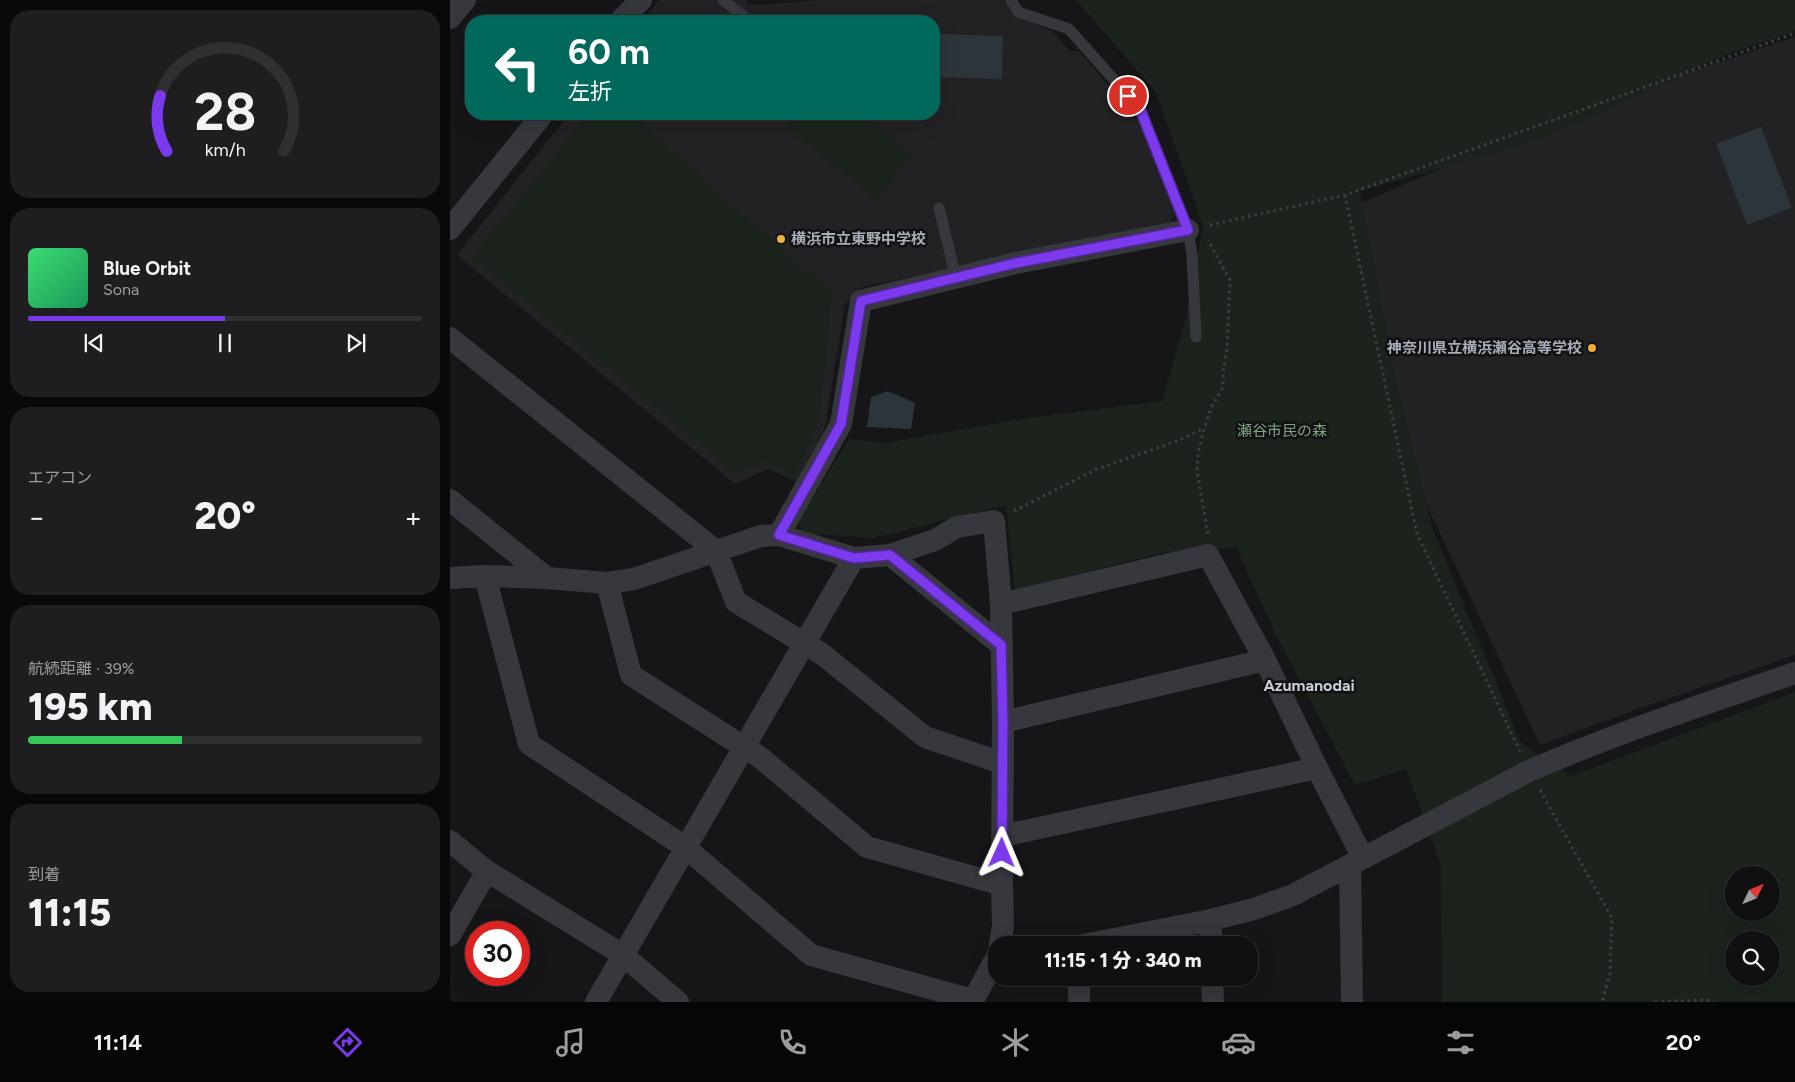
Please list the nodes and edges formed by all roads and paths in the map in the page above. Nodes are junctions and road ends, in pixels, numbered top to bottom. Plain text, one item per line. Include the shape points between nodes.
1 (465, 0) edge
2 (723, 0) edge
3 (1011, 0) edge
4 (742, 15) edge
5 (450, 18) edge
6 (1795, 33) edge
7 (538, 120) edge
8 (1345, 195) junction
9 (939, 208) dead end
10 (450, 229) edge
11 (1193, 229) junction
12 (956, 278) junction
13 (1196, 337) dead end
14 (450, 338) edge
15 (1204, 429) junction
16 (450, 500) edge
17 (994, 521) junction
18 (779, 535) junction
19 (716, 551) junction
20 (890, 555) junction
21 (1208, 555) junction
22 (854, 558) junction
23 (485, 576) junction
24 (450, 578) edge
25 (547, 578) junction
26 (607, 583) junction
27 (1001, 604) junction
28 (805, 644) junction
29 (1001, 645) junction
30 (1265, 660) junction
31 (1795, 673) edge
32 (1003, 722) junction
33 (745, 748) junction
34 (1002, 763) junction
35 (1317, 768) junction
36 (1529, 771) junction
37 (1002, 836) junction
38 (450, 841) edge
39 (685, 848) junction
40 (1357, 862) junction
41 (487, 871) junction
42 (1002, 885) junction
43 (1211, 920) junction
44 (450, 935) edge
45 (1001, 936) edge
46 (1130, 936) edge
47 (1211, 936) edge
48 (623, 955) junction
49 (988, 973) edge
50 (1079, 986) edge
51 (1212, 986) edge
52 (973, 1001) edge
53 (596, 1002) edge
54 (678, 1002) edge
55 (1079, 1002) edge
56 (1213, 1002) edge
57 (1352, 1002) edge
58 (1602, 1002) edge
59 (1655, 1002) edge
60 (1714, 1002) edge

1 - 5 street
2 - 4 lane
3 - 11 lane via 1018,12 1069,29 1140,109
6 - 8 path
7 - 10 street
8 - 11 path
8 - 36 path via 1417,534
9 - 12 lane
11 - 12 street via 1016,263
11 - 13 lane
11 - 15 path via 1212,246 1230,280 1228,349 1223,387
12 - 18 street via 861,301 841,424
14 - 19 street
15 - 17 path via 1097,468
15 - 21 path via 1197,471
16 - 25 street
17 - 20 street via 957,527 935,540
17 - 27 street
18 - 19 street via 761,536
18 - 22 street
19 - 26 street via 634,578
19 - 28 street via 736,602
20 - 22 street
20 - 29 street
21 - 27 street
21 - 30 street
22 - 28 street
23 - 24 street
23 - 25 street
23 - 39 street via 529,744
25 - 26 street
26 - 33 street via 631,675
27 - 29 street
28 - 33 street
28 - 34 street via 822,654 924,737
29 - 32 street
30 - 32 street
30 - 35 street
31 - 36 street via 1651,722
32 - 34 street
33 - 39 street
33 - 42 street via 867,847
34 - 37 street
35 - 37 street
35 - 40 street
36 - 40 street
36 - 58 path via 1612,918 1610,973
37 - 42 street
38 - 41 street
39 - 48 street
39 - 52 street via 811,955
40 - 43 street via 1293,894 1254,909
40 - 57 street
41 - 44 street
41 - 48 street
42 - 45 street
43 - 46 street
43 - 47 street
48 - 53 street
48 - 54 street
49 - 52 street
50 - 55 street
51 - 56 street
59 - 60 path

